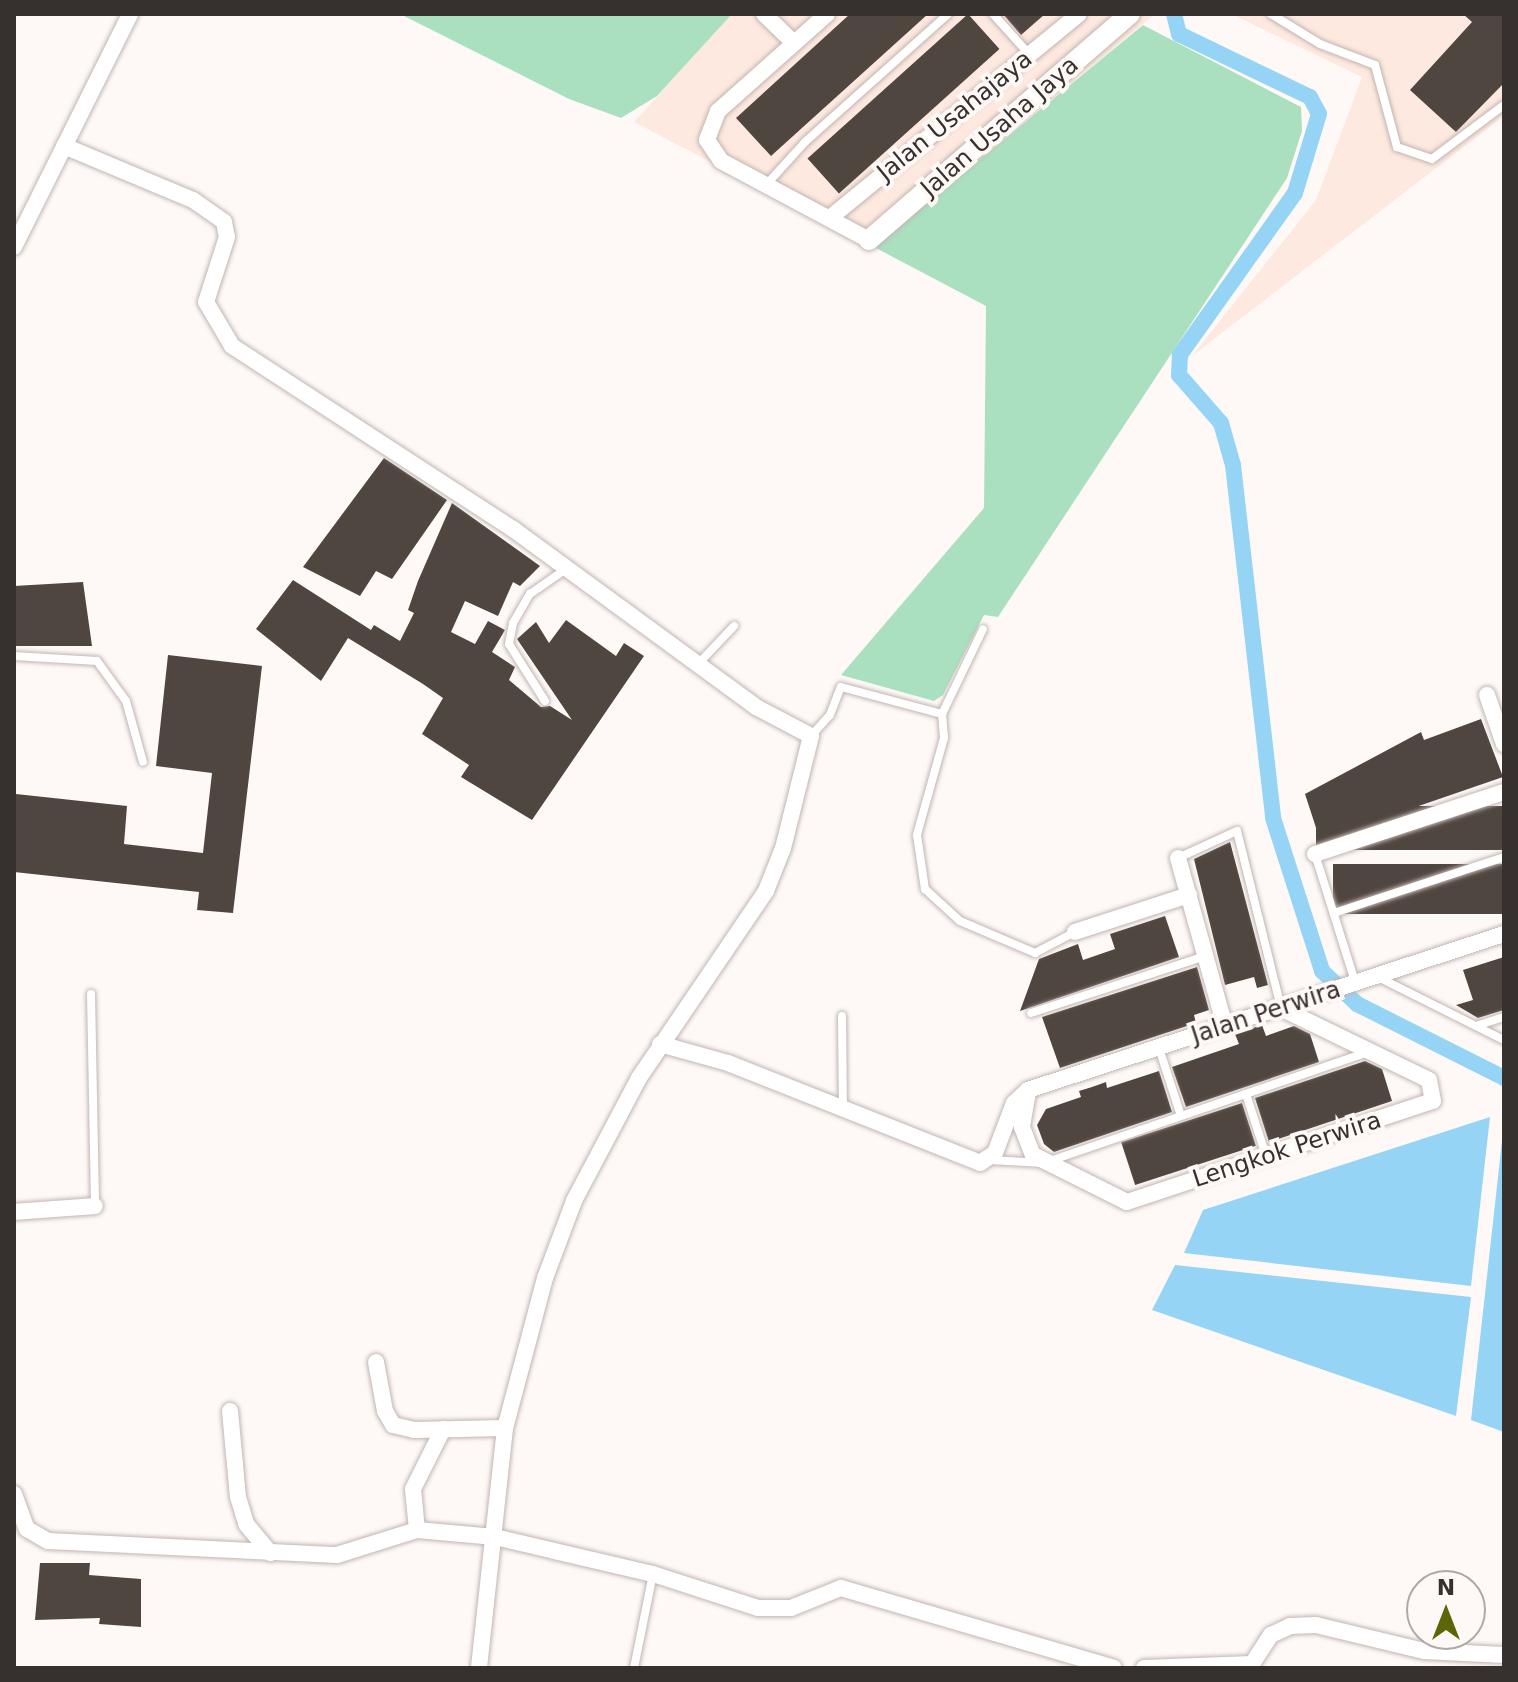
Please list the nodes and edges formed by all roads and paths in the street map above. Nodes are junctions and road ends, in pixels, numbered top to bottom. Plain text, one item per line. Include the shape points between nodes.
1 (130, 14) edge
2 (764, 14) edge
3 (827, 14) edge
4 (948, 14) edge
5 (993, 14) edge
6 (1079, 14) edge
7 (1130, 14) edge
8 (1271, 14) edge
9 (794, 43) junction
10 (1030, 54) junction
11 (1504, 105) edge
12 (64, 146) junction
13 (766, 185) junction
14 (831, 217) junction
15 (869, 240) joint
16 (14, 247) edge
17 (566, 569) junction
18 (734, 626) dead end
19 (983, 629) dead end
20 (14, 656) edge
21 (696, 665) junction
22 (1487, 695) dead end
23 (545, 701) dead end
24 (942, 714) junction
25 (811, 736) junction
26 (1504, 744) edge
27 (143, 762) dead end
28 (1504, 792) edge
29 (1315, 854) joint
30 (1504, 857) edge
31 (1178, 858) joint
32 (1189, 895) junction
33 (1334, 913) junction
34 (1075, 932) joint
35 (1504, 934) edge
36 (1206, 955) junction
37 (1377, 976) junction
38 (1355, 983) junction
39 (91, 994) dead end
40 (1281, 1008) junction
41 (1031, 1013) dead end
42 (842, 1016) dead end
43 (1504, 1017) edge
44 (1225, 1026) junction
45 (1476, 1026) junction
46 (1504, 1040) edge
47 (660, 1044) junction
48 (1159, 1048) junction
49 (1370, 1051) junction
50 (1028, 1090) junction
51 (1246, 1094) junction
52 (843, 1107) junction
53 (1181, 1116) junction
54 (1266, 1156) junction
55 (989, 1160) junction
56 (1044, 1163) junction
57 (95, 1206) joint
58 (14, 1212) edge
59 (376, 1362) dead end
60 (230, 1411) dead end
61 (505, 1428) junction
62 (443, 1429) junction
63 (14, 1494) edge
64 (417, 1530) junction
65 (495, 1537) junction
66 (270, 1553) junction
67 (653, 1574) junction
68 (1504, 1655) edge
69 (479, 1668) edge
70 (634, 1668) edge
71 (1114, 1668) edge
72 (1144, 1668) edge

1 - 12 street
2 - 9 street
3 - 9 street
4 - 13 lane via 805,142
5 - 10 lane
6 - 10 street, Jalan Usahajaya
7 - 15 street, Jalan Usaha Jaya
8 - 11 lane via 1320,44 1375,65 1397,147 1432,159
9 - 13 street via 718,111 707,140 721,161
10 - 14 street, Jalan Usahajaya
12 - 16 street
12 - 17 street via 193,200 224,222 227,237 206,302 232,346
13 - 14 street
14 - 15 street
17 - 21 street
17 - 23 lane via 530,594 513,623 509,644
18 - 21 lane
19 - 24 lane
20 - 27 lane via 97,661 126,701
21 - 25 street via 756,707
22 - 26 street
24 - 25 lane via 841,687 830,715
24 - 34 lane via 944,738 917,835 925,889 960,921 1035,953
25 - 47 street via 783,848 766,891
28 - 29 street
29 - 33 lane
30 - 33 lane
31 - 32 street
31 - 40 lane via 1237,831
32 - 34 street
32 - 36 street
33 - 38 lane
35 - 37 street, Jalan Perwira
36 - 41 lane
36 - 44 street
37 - 38 street, Jalan Perwira
37 - 45 lane
38 - 40 street, Jalan Perwira
39 - 57 lane
40 - 44 street, Jalan Perwira
40 - 49 street, Lengkok Perwira
42 - 52 lane
43 - 45 lane
44 - 48 street, Jalan Perwira
45 - 46 lane
47 - 52 street via 697,1052
47 - 61 street via 574,1201 545,1278
48 - 50 street, Jalan Perwira
48 - 53 lane
49 - 51 lane
49 - 54 street, Lengkok Perwira via 1429,1080 1433,1101
50 - 55 street via 1014,1103
50 - 56 street via 1022,1127 1026,1145
51 - 53 lane
51 - 54 lane
52 - 55 street via 971,1163
53 - 56 lane
54 - 56 street, Lengkok Perwira via 1127,1202
55 - 56 lane
57 - 58 street
59 - 62 street via 385,1411 393,1425
60 - 66 street via 238,1497 246,1524
61 - 62 street
61 - 65 street
62 - 64 street via 413,1489
63 - 66 street via 27,1529 48,1541
64 - 65 street
64 - 66 street via 337,1555
65 - 67 street
65 - 69 street
67 - 70 lane
67 - 71 street via 758,1608 791,1608 841,1588
68 - 72 street via 1424,1651 1316,1625 1290,1626 1271,1635 1252,1664

